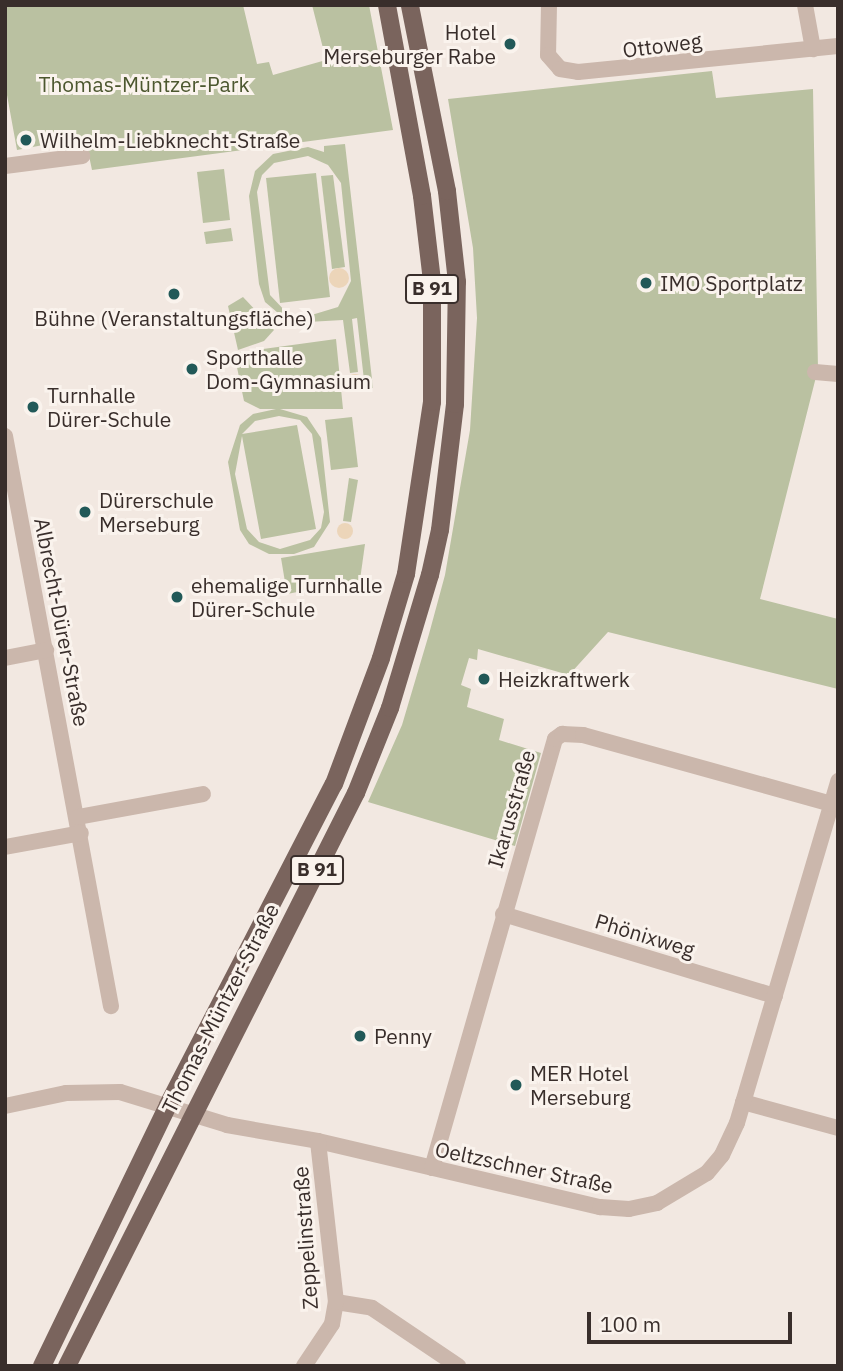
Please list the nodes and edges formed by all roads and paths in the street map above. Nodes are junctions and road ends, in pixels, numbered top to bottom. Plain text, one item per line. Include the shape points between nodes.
1 (387, 5) edge
2 (410, 5) edge
3 (549, 5) edge
4 (805, 5) edge
5 (838, 46) edge
6 (813, 49) junction
7 (82, 156) dead end
8 (5, 166) edge
9 (815, 372) dead end
10 (838, 374) edge
11 (5, 436) edge
12 (46, 650) junction
13 (5, 658) edge
14 (835, 793) edge
15 (203, 794) dead end
16 (79, 825) junction
17 (5, 846) edge
18 (503, 914) junction
19 (775, 996) junction
20 (111, 1006) dead end
21 (743, 1102) junction
22 (168, 1105) junction
23 (5, 1106) edge
24 (192, 1114) junction
25 (838, 1128) edge
26 (318, 1142) junction
27 (432, 1168) junction
28 (336, 1302) junction
29 (42, 1366) edge
30 (67, 1366) edge
31 (304, 1366) edge
32 (458, 1366) edge

1 - 22 main road, Thomas-Müntzer-Straße / B 91 via 420,182 432,281 432,402 417,525 395,616 334,784
2 - 24 main road, Thomas-Müntzer-Straße / B 91 via 452,225 457,282 455,404 440,530 390,708 356,793
3 - 6 street, Ottoweg via 548,55 560,69 578,72
4 - 6 street
5 - 6 street, Ottoweg
7 - 8 street
9 - 10 street
11 - 12 street, Albrecht-Dürer-Straße
12 - 13 street
12 - 16 street, Albrecht-Dürer-Straße
14 - 18 street, Ikarusstraße via 562,734 550,750
14 - 19 street, Oeltzschner Straße
15 - 16 street
16 - 17 street
16 - 20 street, Albrecht-Dürer-Straße
18 - 19 street, Phönixweg
18 - 27 street, Ikarusstraße
19 - 21 street, Oeltzschner Straße
21 - 25 street
21 - 27 street, Oeltzschner Straße via 726,1148 707,1173 668,1199 643,1208 600,1207
22 - 23 street, Oeltzschner Straße via 120,1092 96,1092
22 - 24 street, Oeltzschner Straße
22 - 29 main road, Thomas-Müntzer-Straße / B 91
24 - 26 street, Oeltzschner Straße
24 - 30 main road, Thomas-Müntzer-Straße / B 91
26 - 27 street, Oeltzschner Straße
26 - 28 street, Zeppelinstraße
28 - 31 street, Zeppelinstraße via 332,1324
28 - 32 street via 372,1308

